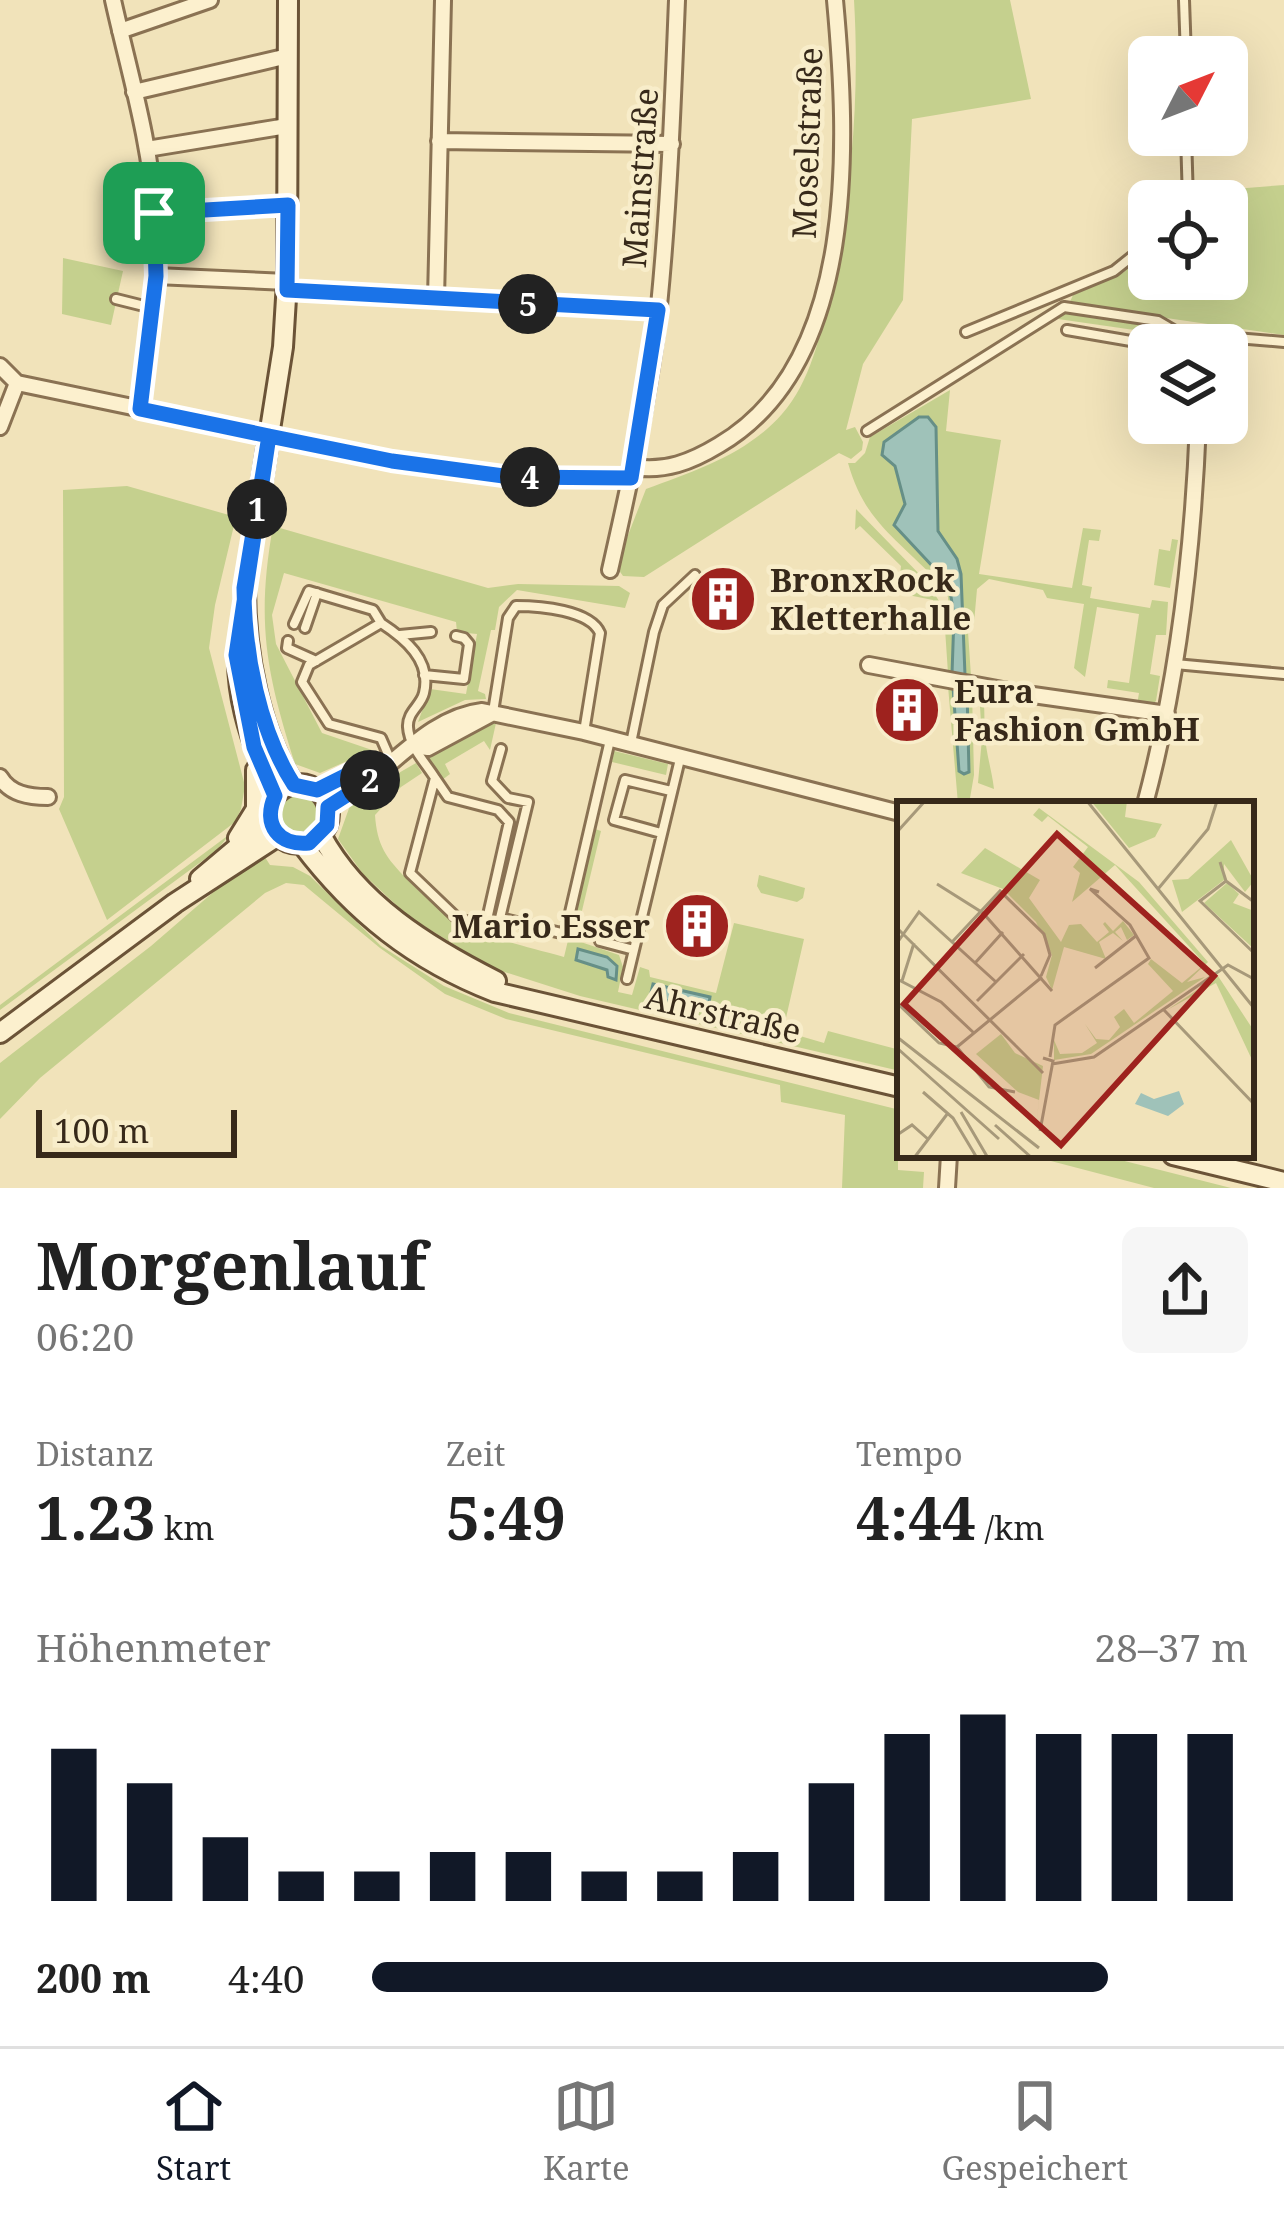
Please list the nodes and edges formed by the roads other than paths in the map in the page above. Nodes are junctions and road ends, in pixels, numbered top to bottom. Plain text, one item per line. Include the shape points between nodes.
1 (113, 0) edge
2 (210, 0) edge
3 (288, 0) edge
4 (443, 0) edge
5 (676, 0) edge
6 (835, 0) edge
7 (1184, 0) edge
8 (120, 32) junction
9 (1185, 36) edge
10 (288, 56) junction
11 (134, 92) junction
12 (287, 126) junction
13 (439, 141) junction
14 (672, 144) junction
15 (147, 149) junction
16 (288, 205) junction
17 (154, 213) junction
18 (1128, 260) edge
19 (156, 276) junction
20 (287, 286) junction
21 (116, 299) dead end
22 (436, 299) junction
23 (153, 308) junction
24 (658, 310) junction
25 (1163, 324) edge
26 (1067, 330) dead end
27 (966, 332) dead end
28 (1248, 339) edge
29 (1128, 341) edge
30 (1284, 342) edge
31 (0, 366) edge
32 (17, 382) junction
33 (140, 409) junction
34 (0, 427) edge
35 (867, 430) dead end
36 (269, 436) junction
37 (1196, 444) edge
38 (632, 472) junction
39 (610, 570) dead end
40 (695, 575) dead end
41 (317, 593) junction
42 (244, 610) junction
43 (381, 623) junction
44 (294, 624) dead end
45 (305, 628) dead end
46 (431, 632) dead end
47 (400, 635) junction
48 (456, 637) dead end
49 (288, 641) dead end
50 (316, 661) junction
51 (1174, 664) junction
52 (869, 665) dead end
53 (1284, 674) edge
54 (424, 675) junction
55 (493, 713) junction
56 (1166, 715) junction
57 (584, 732) junction
58 (610, 740) junction
59 (630, 744) junction
60 (414, 746) junction
61 (254, 747) junction
62 (501, 749) dead end
63 (680, 757) junction
64 (387, 763) junction
65 (435, 778) junction
66 (4, 783) edge
67 (294, 785) junction
68 (671, 791) junction
69 (275, 796) junction
70 (48, 797) dead end
71 (322, 799) junction
72 (1146, 801) edge
73 (16, 808) dead end
74 (897, 812) edge
75 (274, 828) junction
76 (661, 833) junction
77 (312, 840) junction
78 (222, 858) junction
79 (175, 903) junction
80 (600, 941) dead end
81 (634, 950) junction
82 (627, 979) dead end
83 (0, 1033) edge
84 (897, 1087) edge
85 (950, 1158) edge
86 (1185, 1158) edge
87 (1284, 1182) edge
88 (947, 1188) edge

1 - 8 street
2 - 8 street
3 - 10 main road
4 - 13 street
5 - 14 street, Mainstraße
6 - 38 street, Moselstraße via 839,199 816,320 783,390 754,423 702,456
7 - 9 lane
8 - 11 street
10 - 11 street
10 - 12 main road
11 - 15 street
12 - 15 street
12 - 16 main road
13 - 14 street
13 - 22 street
14 - 24 street, Mainstraße
15 - 17 street
16 - 17 street
16 - 20 main road
17 - 19 street
18 - 27 lane
19 - 20 street
19 - 23 street
20 - 22 street
20 - 36 main road
21 - 23 lane
22 - 24 street
23 - 33 street
24 - 38 street, Mainstraße
25 - 35 lane via 1064,307
26 - 29 lane
28 - 30 lane
31 - 32 street
32 - 33 street, Moselstraße
32 - 34 street
33 - 36 street, Moselstraße
36 - 38 street, Moselstraße via 511,477
36 - 42 main road
37 - 51 street
38 - 39 street, Mainstraße
40 - 59 lane via 663,605
41 - 43 lane via 374,610
41 - 44 lane via 302,599
41 - 45 lane
42 - 61 main road via 236,655
42 - 67 main road via 261,707
43 - 47 lane
43 - 50 lane
46 - 47 lane
47 - 54 lane
48 - 54 lane via 470,644 464,679
49 - 50 lane via 286,649
50 - 64 lane via 302,682 321,716 381,738
51 - 53 lane
51 - 56 street
52 - 56 street
54 - 60 lane via 424,693 407,719
55 - 57 street
55 - 57 lane via 516,607 586,617 600,633
55 - 60 street via 469,712
56 - 72 street
57 - 58 street
58 - 59 street
58 - 62 lane via 565,934 500,918 528,802 508,798 492,781
59 - 63 street
60 - 64 street
60 - 65 lane
61 - 69 main road
61 - 78 main road via 256,809
63 - 68 lane
63 - 74 street
64 - 71 street via 372,779
65 - 65 lane via 410,873 458,919 479,924 488,915 506,815 448,797
66 - 70 street
66 - 73 street
67 - 69 main road
67 - 71 main road
68 - 76 lane
68 - 76 lane via 626,780 614,820
69 - 75 main road
71 - 77 main road via 327,825
75 - 77 main road
75 - 78 main road
75 - 79 main road
76 - 81 lane
77 - 84 main road, Ahrstraße via 341,892 454,976
78 - 79 main road
79 - 83 main road
80 - 81 lane
81 - 82 lane
85 - 88 street
86 - 87 main road

